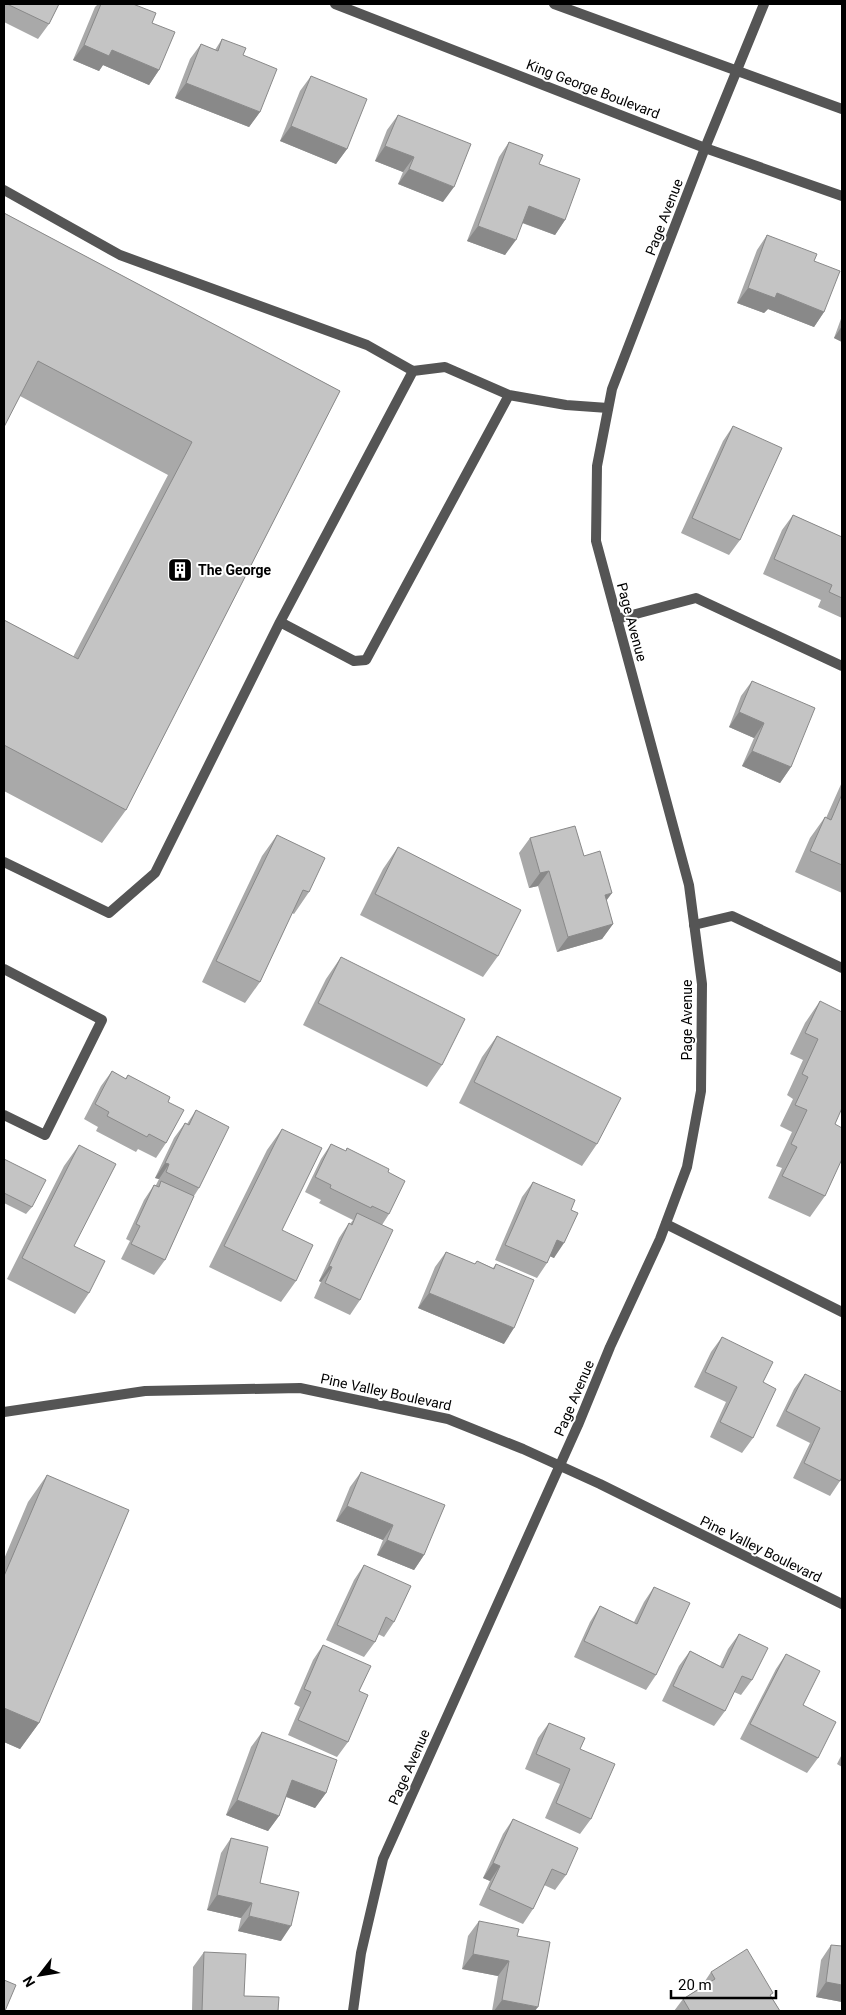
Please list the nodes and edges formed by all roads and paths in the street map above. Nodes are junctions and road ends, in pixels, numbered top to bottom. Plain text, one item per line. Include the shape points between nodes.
1 (336, 4) edge
2 (554, 4) edge
3 (764, 4) edge
4 (736, 71) junction
5 (842, 109) edge
6 (705, 148) junction
7 (4, 190) edge
8 (842, 196) edge
9 (413, 371) junction
10 (509, 395) junction
11 (608, 408) junction
12 (617, 619) junction
13 (280, 622) junction
14 (842, 666) edge
15 (4, 862) edge
16 (694, 925) junction
17 (842, 968) edge
18 (4, 969) edge
19 (4, 1115) edge
20 (666, 1224) junction
21 (842, 1312) edge
22 (4, 1412) edge
23 (559, 1465) junction
24 (842, 1604) edge
25 (353, 2011) edge

1 - 6 street, King George Boulevard
2 - 4 street
3 - 4 street, Page Avenue
4 - 5 street
4 - 6 street, Page Avenue
6 - 8 street, King George Boulevard
6 - 11 street, Page Avenue via 612,389
7 - 9 street via 120,255 367,345
9 - 10 street via 444,367
9 - 13 street
10 - 11 street
10 - 13 street via 366,660 354,661
11 - 12 street, Page Avenue via 597,466 596,541
12 - 14 street via 696,598
12 - 16 street, Page Avenue via 689,885
13 - 15 street via 155,873 109,913
16 - 17 street via 732,916
16 - 20 street, Page Avenue via 702,984 701,1091 687,1167
18 - 19 street via 102,1020 44,1135
20 - 21 street
20 - 23 street, Page Avenue
22 - 23 street, Pine Valley Boulevard via 145,1391 300,1388 448,1419
23 - 24 street, Pine Valley Boulevard
23 - 25 street, Page Avenue via 383,1858 361,1953

